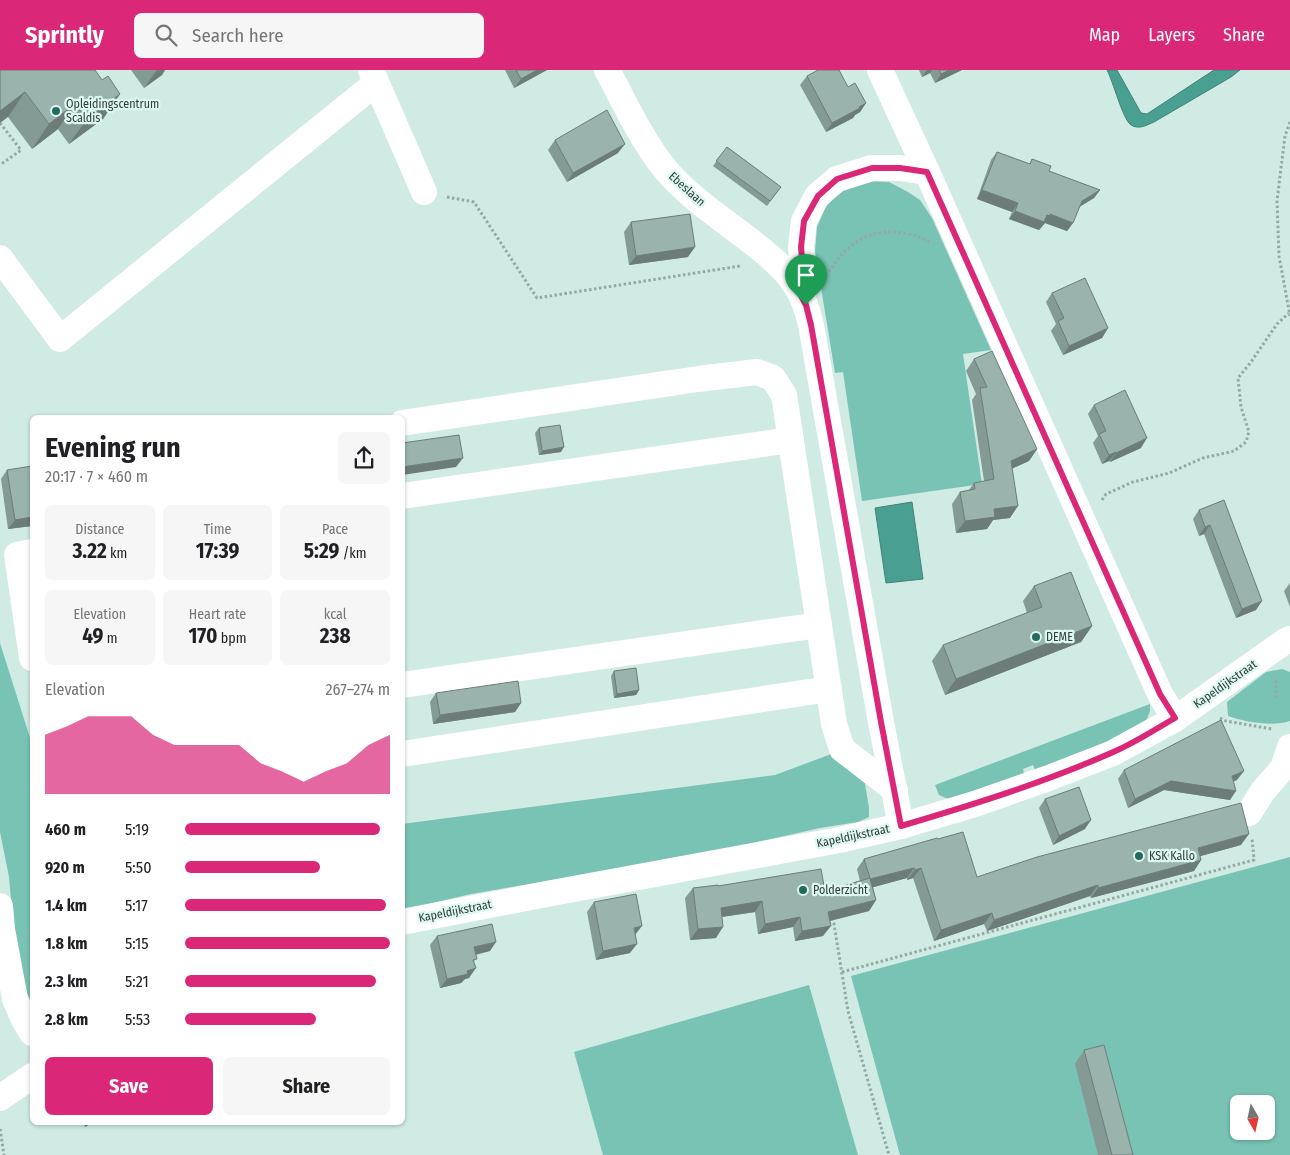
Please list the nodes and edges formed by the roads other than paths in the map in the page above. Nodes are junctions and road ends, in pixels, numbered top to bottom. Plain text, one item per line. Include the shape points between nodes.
1 (606, 70) edge
2 (880, 70) edge
3 (373, 76) edge
4 (927, 172) junction
5 (424, 192) road end
6 (0, 258) edge
7 (795, 284) junction
8 (405, 423) edge
9 (791, 440) junction
10 (405, 496) edge
11 (17, 553) edge
12 (819, 625) junction
13 (30, 644) edge
14 (1288, 644) edge
15 (405, 685) edge
16 (829, 689) junction
17 (1185, 712) junction
18 (1285, 739) edge
19 (405, 754) edge
20 (894, 790) junction
21 (1249, 813) road end
22 (901, 826) junction
23 (0, 906) edge
24 (405, 921) edge
25 (2, 938) edge
26 (30, 1030) edge
27 (30, 1077) edge
28 (1, 1094) edge

1 - 7 street, Ebeslaan via 665,169 690,194 775,261
2 - 4 street
3 - 5 street
3 - 6 street via 60,339
4 - 7 street via 872,168 837,179 818,196 804,221 803,270
4 - 17 street via 1160,694
7 - 20 street, Ebeslaan via 806,305 811,325
8 - 9 street via 757,372 773,378 784,394
9 - 10 street
9 - 12 street
11 - 13 street
12 - 15 street
12 - 16 street
14 - 17 street, Kapeldijkstraat
16 - 19 street
16 - 20 street via 834,724 842,749
17 - 22 street, Kapeldijkstraat via 1113,752 1049,778
18 - 21 street via 1283,768
20 - 22 street, Ebeslaan
22 - 24 street, Kapeldijkstraat
23 - 25 street
25 - 26 street via 14,998
27 - 28 street

